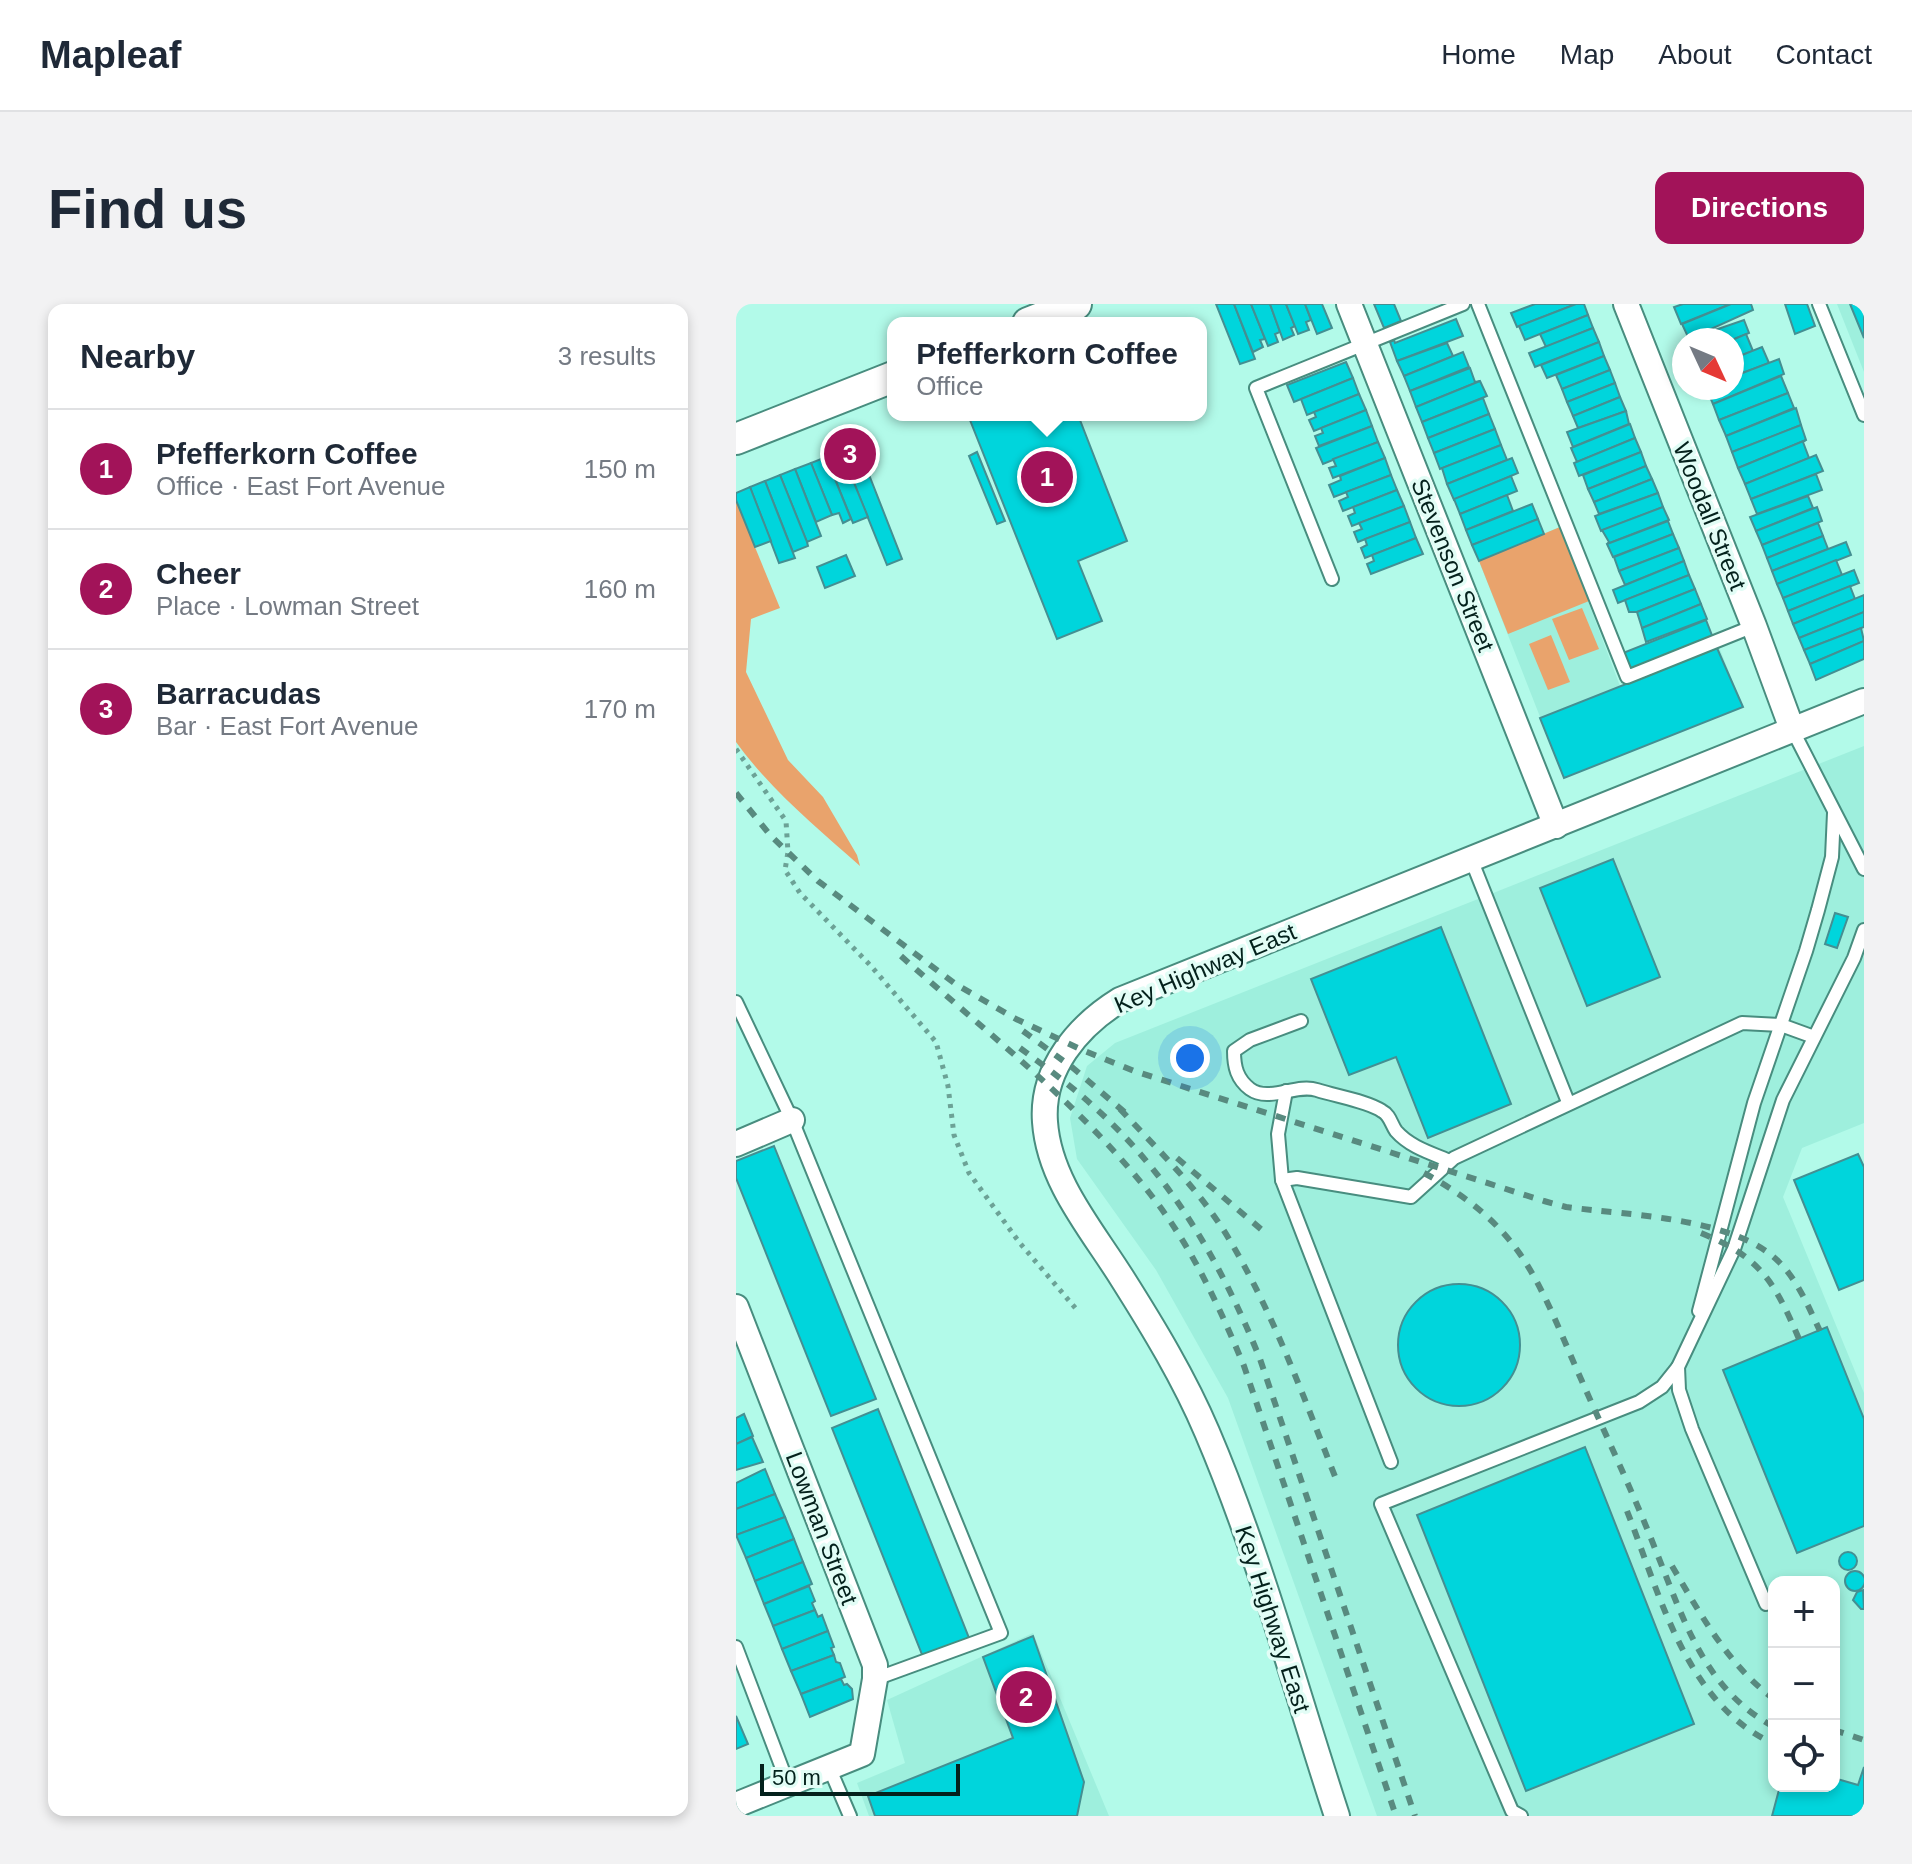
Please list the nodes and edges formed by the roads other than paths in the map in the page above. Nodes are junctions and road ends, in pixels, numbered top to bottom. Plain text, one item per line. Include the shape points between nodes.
1 (1076, 304) edge
2 (1349, 304) edge
3 (1463, 304) edge
4 (1478, 304) edge
5 (1626, 304) edge
6 (1819, 304) edge
7 (1043, 317) edge
8 (1365, 344) junction
9 (887, 379) edge
10 (1864, 415) edge
11 (736, 439) edge
12 (1332, 579) dead end
13 (1754, 626) junction
14 (1864, 701) edge
15 (1792, 729) junction
16 (1834, 813) junction
17 (1556, 826) junction
18 (1471, 859) junction
19 (1864, 869) edge
20 (1864, 930) edge
21 (736, 1002) edge
22 (1301, 1021) dead end
23 (1781, 1025) junction
24 (1814, 1037) junction
25 (1286, 1091) junction
26 (1568, 1102) junction
27 (792, 1120) junction
28 (736, 1144) edge
29 (1450, 1161) junction
30 (1282, 1180) junction
31 (736, 1307) edge
32 (1690, 1342) junction
33 (1678, 1367) junction
34 (1391, 1462) dead end
35 (1766, 1604) dead end
36 (736, 1647) edge
37 (875, 1679) junction
38 (829, 1767) junction
39 (788, 1784) junction
40 (736, 1805) edge
41 (850, 1816) edge
42 (1337, 1816) edge
43 (1521, 1816) edge

1 - 7 street
2 - 8 street, Stevenson Street
3 - 8 lane
4 - 13 lane via 1627,677
5 - 13 street, Woodall Street
6 - 10 lane
8 - 12 lane via 1256,388
8 - 17 street, Stevenson Street
9 - 11 street
13 - 15 street, Woodall Street
14 - 15 street, Key Highway East
15 - 16 lane
15 - 17 street, Key Highway East
16 - 19 lane
16 - 23 lane via 1832,857
17 - 18 street, Key Highway East
18 - 26 lane
18 - 42 street, Key Highway East via 1120,1000 1069,1044 1047,1096 1051,1155 1069,1197 1159,1337 1206,1430 1244,1527
20 - 24 lane
21 - 27 lane
22 - 25 lane via 1234,1051 1235,1071 1250,1089 1263,1095
23 - 24 lane
23 - 26 lane via 1742,1023
23 - 32 lane via 1754,1103
24 - 32 lane via 1783,1100 1734,1249
25 - 29 lane via 1313,1088 1369,1104 1386,1112 1409,1144
25 - 30 lane via 1278,1134
26 - 29 lane
27 - 28 street
27 - 37 lane via 1001,1633
29 - 30 lane via 1411,1197
30 - 34 lane
31 - 37 street, Lowman Street via 875,1665
32 - 33 lane
33 - 35 lane via 1679,1390 1692,1429
33 - 43 lane via 1662,1387 1639,1402 1381,1504 1512,1811
36 - 39 lane
37 - 38 street, Lowman Street via 862,1754
38 - 39 street
38 - 41 lane
39 - 40 street

